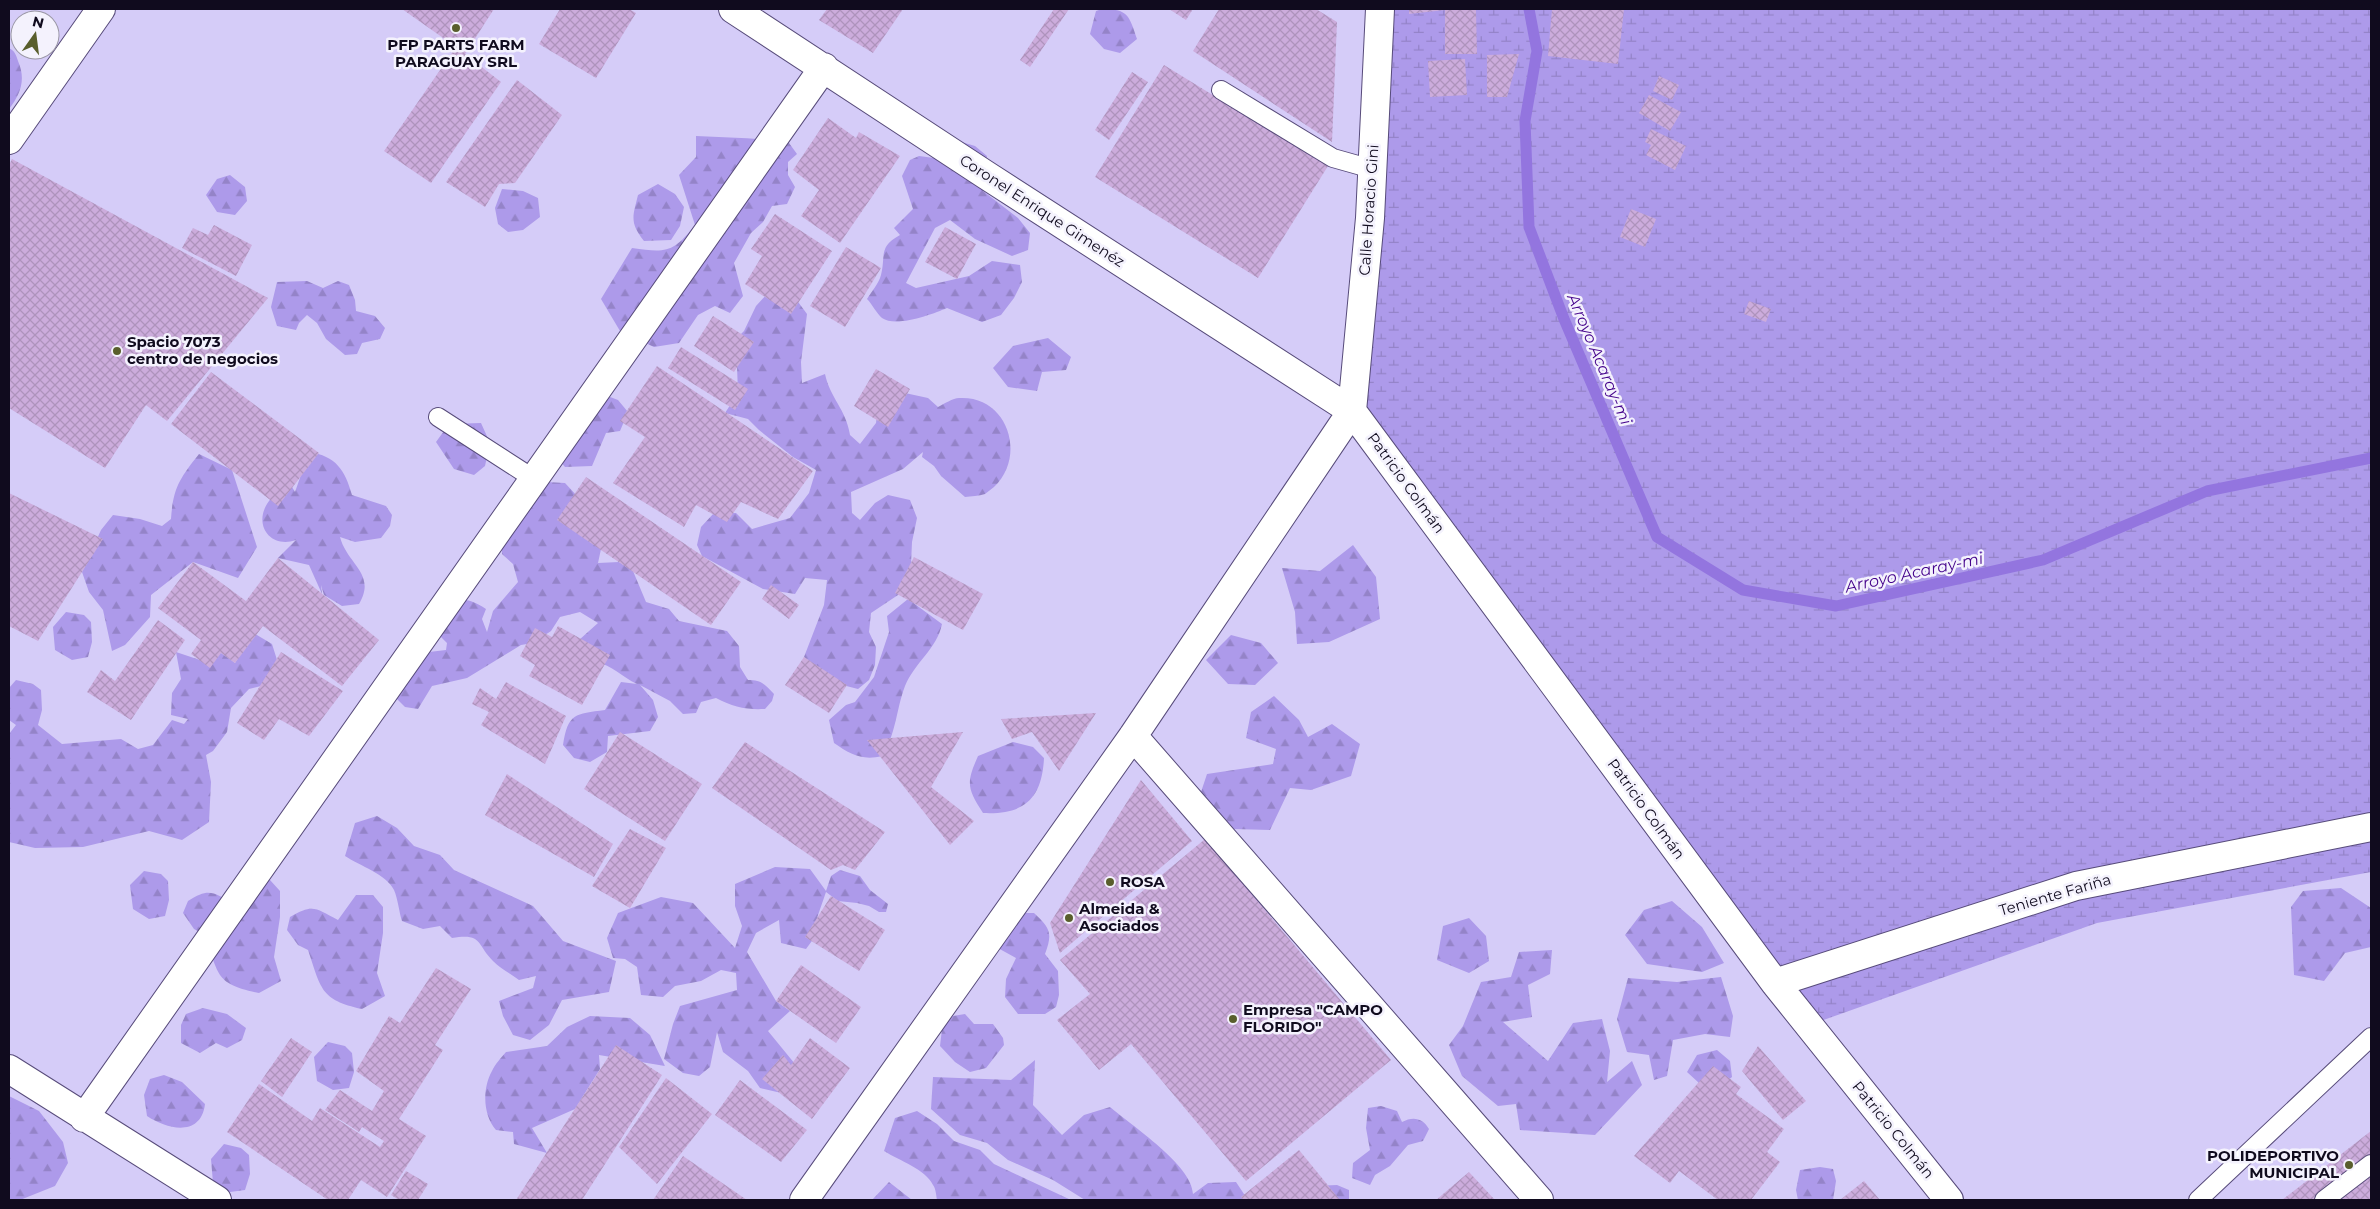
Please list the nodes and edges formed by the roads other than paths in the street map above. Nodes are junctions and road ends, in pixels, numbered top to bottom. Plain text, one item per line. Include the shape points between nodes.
1 (101, 9) edge
2 (733, 9) edge
3 (1380, 9) edge
4 (824, 67) junction
5 (1221, 90) dead end
6 (9, 140) edge
7 (1372, 169) junction
8 (1352, 411) junction
9 (438, 417) dead end
10 (534, 479) junction
11 (1133, 736) junction
12 (2371, 827) edge
13 (1775, 983) junction
14 (2371, 1037) edge
15 (9, 1069) edge
16 (84, 1118) junction
17 (2371, 1164) edge
18 (217, 1200) edge
19 (804, 1200) edge
20 (1539, 1200) edge
21 (1949, 1200) edge
22 (2198, 1200) edge
23 (2324, 1200) edge

1 - 6 street
2 - 4 street, Coronel Enrique Gimenéz
3 - 7 street, Calle Horacio Gini
4 - 8 street, Coronel Enrique Gimenéz
4 - 10 street
5 - 7 lane via 1333,158
7 - 8 street, Calle Horacio Gini
8 - 11 street
8 - 13 street, Patricio Colmán
9 - 10 lane
10 - 16 street
11 - 19 street
11 - 20 street
12 - 13 street, Teniente Fariña via 2076,886
13 - 21 street, Patricio Colmán
14 - 22 lane
15 - 16 street
16 - 18 street
17 - 23 lane

